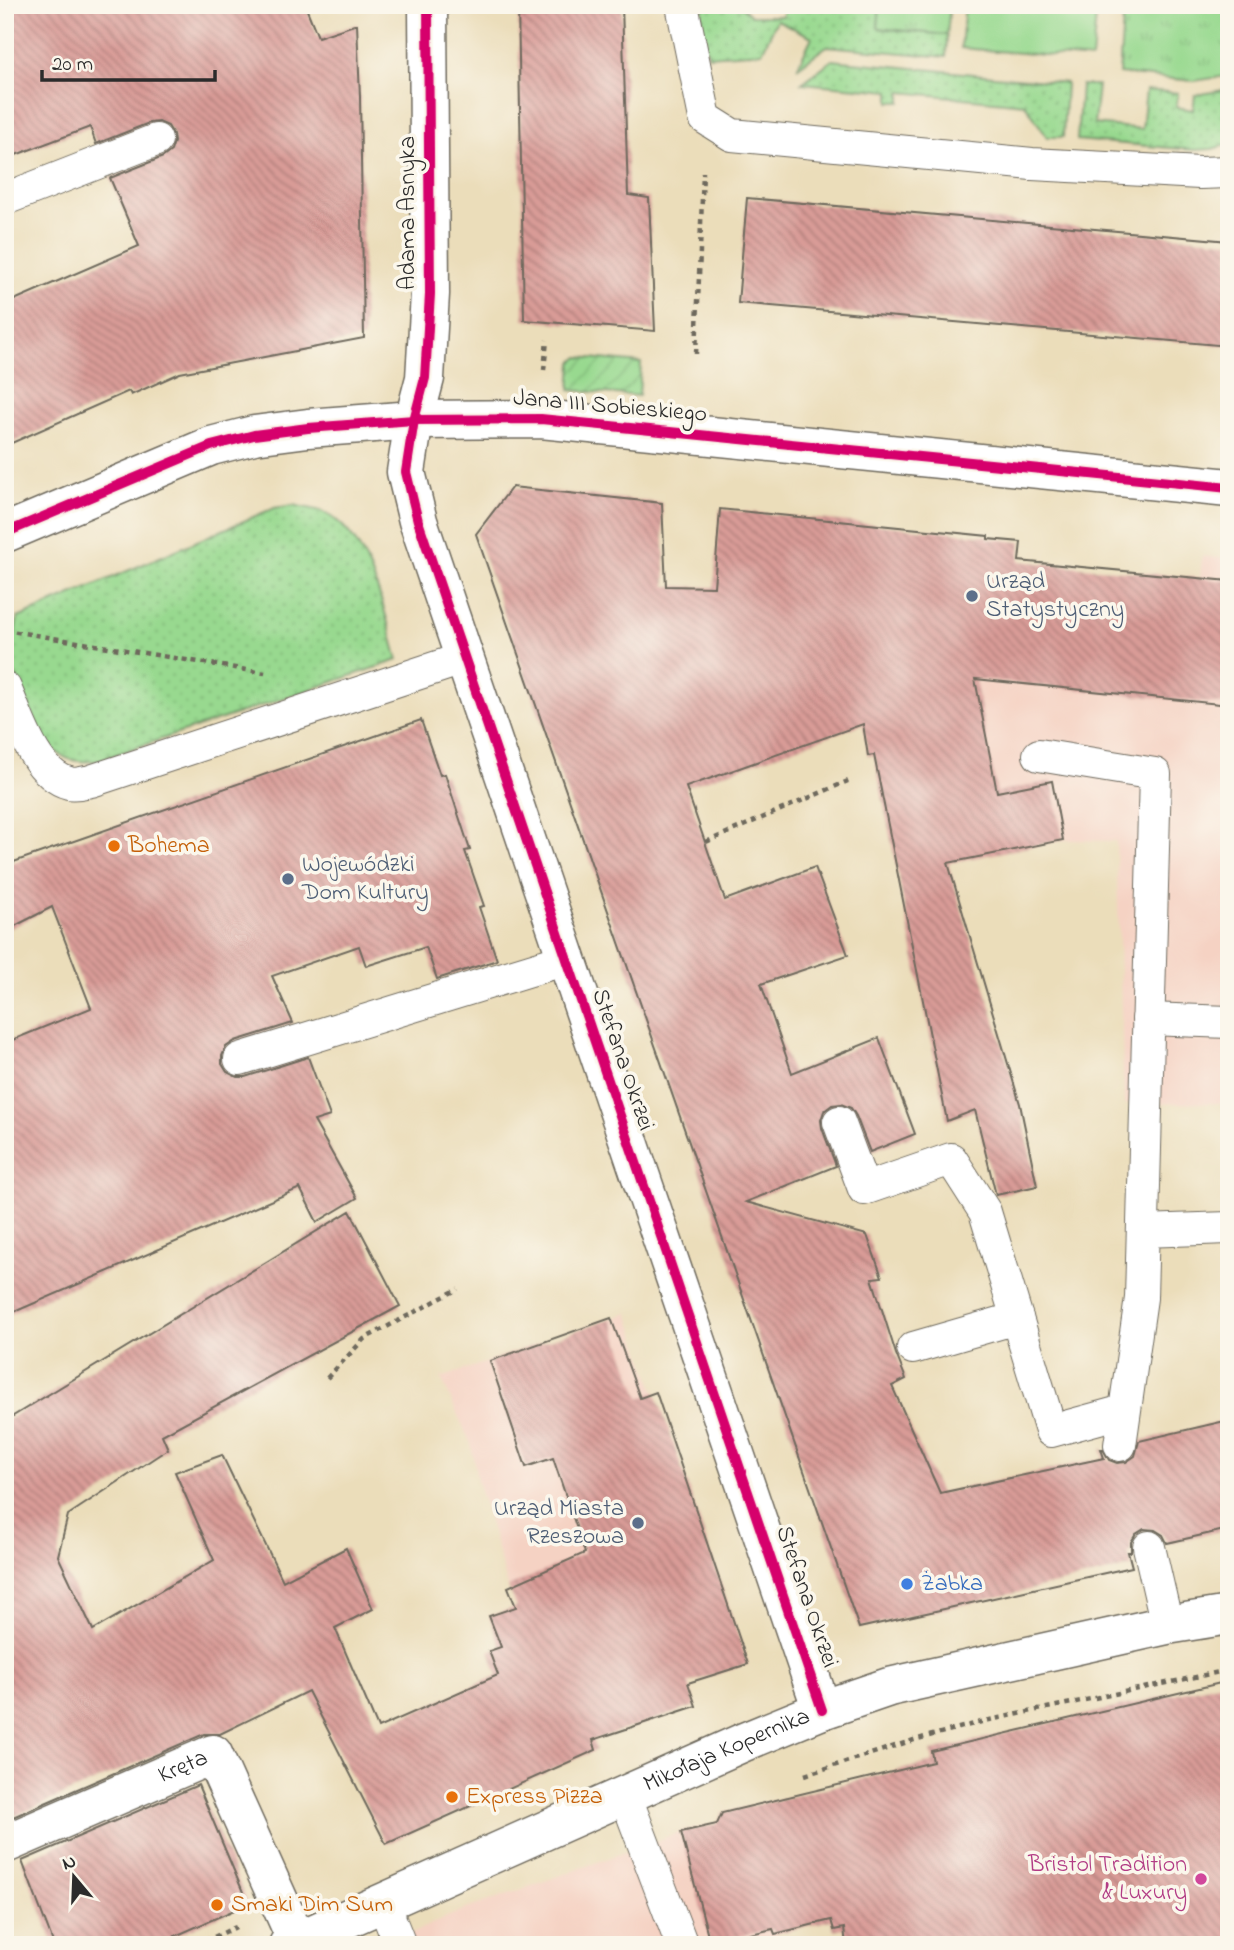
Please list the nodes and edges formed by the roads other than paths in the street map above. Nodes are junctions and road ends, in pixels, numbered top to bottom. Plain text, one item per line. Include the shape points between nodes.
1 (428, 5) edge
2 (682, 5) edge
3 (156, 140) dead end
4 (1229, 172) edge
5 (5, 199) edge
6 (414, 420) junction
7 (1229, 488) edge
8 (5, 533) edge
9 (464, 658) junction
10 (5, 688) edge
11 (1039, 755) dead end
12 (566, 959) junction
13 (1148, 1019) junction
14 (1229, 1022) edge
15 (240, 1059) dead end
16 (839, 1122) dead end
17 (1229, 1228) edge
18 (1143, 1231) junction
19 (1017, 1318) junction
20 (913, 1348) dead end
21 (1124, 1411) junction
22 (1120, 1445) dead end
23 (1149, 1547) dead end
24 (1229, 1615) edge
25 (1167, 1625) junction
26 (822, 1710) junction
27 (625, 1795) junction
28 (5, 1844) edge
29 (383, 1902) junction
30 (292, 1943) edge
31 (400, 1945) edge
32 (682, 1945) edge

1 - 6 street, Adama Asnyka via 430,294 425,378
2 - 4 lane via 705,118 732,135 1032,164
3 - 5 lane
6 - 7 street, Jana III Sobieskiego via 541,419
6 - 8 street, Jana III Sobieskiego via 308,428 211,446
6 - 9 street, Stefana Okrzei via 406,472
9 - 10 lane via 91,781 70,783 35,755
9 - 12 street, Stefana Okrzei
11 - 13 lane via 1154,775
12 - 15 lane
12 - 26 street, Stefana Okrzei
13 - 14 lane
13 - 18 lane
16 - 19 lane via 864,1189 951,1159 985,1212
17 - 18 lane
18 - 21 lane via 1141,1298
19 - 20 lane
19 - 21 lane via 1051,1431
21 - 22 lane
23 - 25 lane
24 - 25 street, Mikołaja Kopernika
25 - 26 street, Mikołaja Kopernika via 889,1687
26 - 27 street, Mikołaja Kopernika
27 - 29 street, Mikołaja Kopernika
27 - 32 lane
28 - 30 street, Kręta via 213,1754
29 - 30 street, Mikołaja Kopernika
29 - 31 lane

